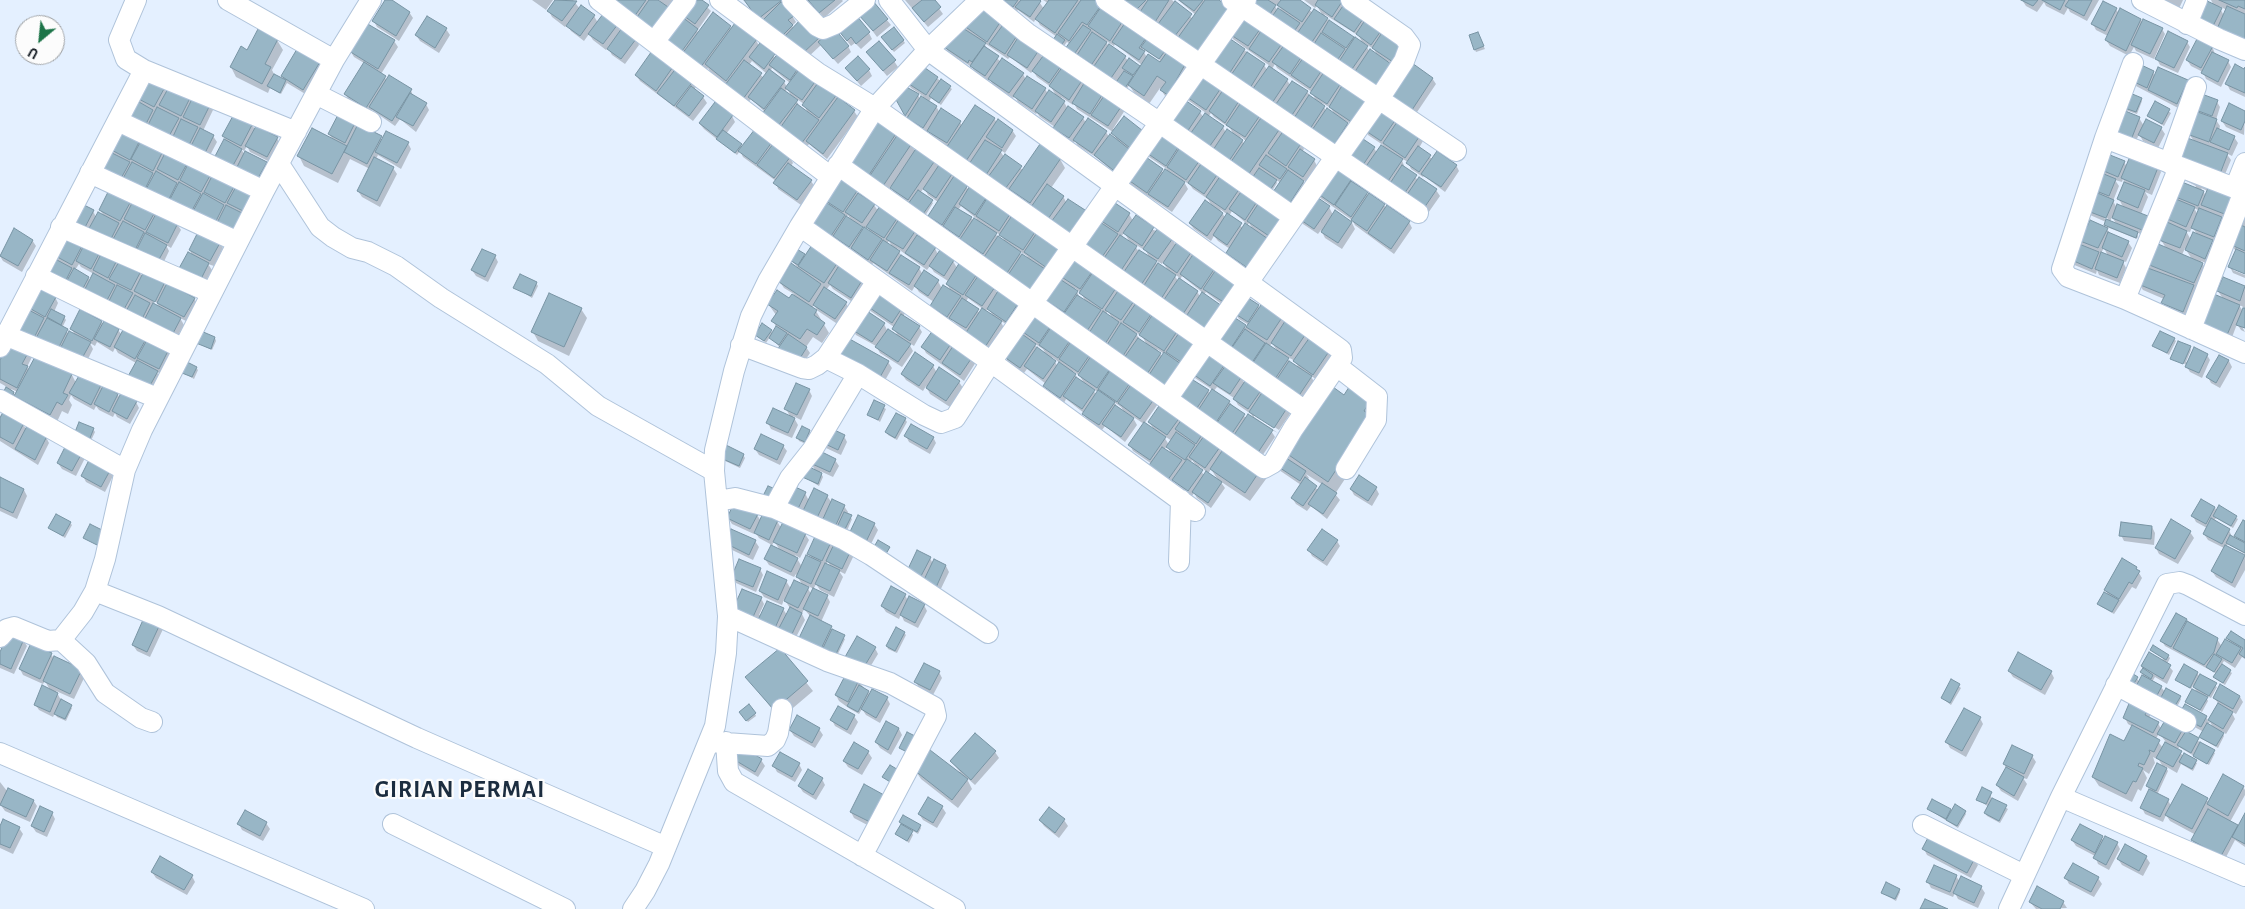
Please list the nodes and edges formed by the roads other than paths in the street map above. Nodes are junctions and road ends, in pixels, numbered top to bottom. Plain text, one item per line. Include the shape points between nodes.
1 (136, 0) edge
2 (228, 0) edge
3 (372, 0) edge
4 (599, 0) edge
5 (686, 0) edge
6 (720, 0) edge
7 (792, 0) edge
8 (865, 0) edge
9 (889, 0) edge
10 (980, 0) edge
11 (987, 0) edge
12 (1106, 0) edge
13 (1351, 0) edge
14 (2142, 0) edge
15 (2197, 0) edge
16 (1240, 2) edge
17 (2187, 24) junction
18 (654, 42) junction
19 (928, 50) junction
20 (2245, 50) edge
21 (334, 60) junction
22 (2133, 62) dead end
23 (1199, 65) junction
24 (144, 70) junction
25 (2196, 87) dead end
26 (316, 94) junction
27 (1379, 99) junction
28 (875, 108) junction
29 (118, 121) junction
30 (371, 122) dead end
31 (1160, 123) junction
32 (296, 132) junction
33 (2105, 138) junction
34 (1456, 151) dead end
35 (1337, 156) junction
36 (2245, 163) edge
37 (279, 164) junction
38 (2174, 165) junction
39 (834, 171) junction
40 (90, 173) junction
41 (1114, 186) junction
42 (2241, 190) edge
43 (264, 191) junction
44 (1418, 213) dead end
45 (1292, 216) junction
46 (800, 226) junction
47 (61, 227) junction
48 (238, 242) junction
49 (1072, 246) junction
50 (36, 276) junction
51 (877, 281) junction
52 (1247, 283) junction
53 (212, 293) junction
54 (2125, 299) junction
55 (1032, 303) junction
56 (2191, 329) junction
57 (3, 341) edge
58 (1207, 341) junction
59 (741, 345) junction
60 (182, 348) junction
61 (2245, 353) edge
62 (826, 358) junction
63 (992, 362) junction
64 (1337, 366) junction
65 (858, 374) junction
66 (158, 398) junction
67 (1167, 399) junction
68 (0, 400) edge
69 (1305, 411) junction
70 (1346, 469) dead end
71 (125, 470) junction
72 (714, 471) junction
73 (718, 501) junction
74 (774, 508) junction
75 (1178, 562) dead end
76 (95, 591) junction
77 (2245, 615) edge
78 (728, 616) junction
79 (988, 633) dead end
80 (0, 637) edge
81 (60, 640) junction
82 (2116, 685) junction
83 (782, 709) dead end
84 (152, 722) dead end
85 (2186, 722) dead end
86 (718, 742) junction
87 (0, 753) edge
88 (2061, 797) junction
89 (394, 824) dead end
90 (1924, 825) dead end
91 (666, 847) junction
92 (862, 856) junction
93 (2024, 875) junction
94 (2245, 876) edge
95 (364, 909) edge
96 (566, 909) edge
97 (632, 909) edge
98 (955, 909) edge
99 (2009, 909) edge

1 - 24 street via 119,40 126,59
2 - 21 street
3 - 21 street
4 - 18 street
5 - 18 street
6 - 28 street via 818,73
7 - 8 street via 823,29 835,24
9 - 19 street
10 - 19 street
11 - 31 street via 1027,33
12 - 23 street
13 - 27 street via 1404,37 1410,45 1404,61
14 - 17 street
15 - 17 street
16 - 23 street
16 - 27 street
17 - 20 street
18 - 39 street
19 - 28 street
19 - 41 street
21 - 26 street
22 - 33 street
23 - 31 street
23 - 35 street
24 - 29 street
24 - 32 street
25 - 38 street
26 - 30 street
26 - 32 street
27 - 34 street
27 - 35 street
28 - 39 street
28 - 49 street
29 - 40 street
29 - 43 street
31 - 41 street
31 - 45 street
32 - 37 street
33 - 38 street
33 - 54 street via 2062,269 2068,277
35 - 44 street
35 - 45 street
36 - 42 street
37 - 43 street
37 - 72 street via 320,226 333,237 396,266 547,364 598,406
38 - 42 street
38 - 54 street
39 - 46 street
39 - 55 street
40 - 47 street
40 - 48 street
41 - 49 street
41 - 52 street
42 - 56 street
43 - 48 street
45 - 52 street
46 - 51 street
46 - 59 street via 768,281
47 - 50 street
47 - 53 street
48 - 53 street
49 - 55 street
49 - 58 street
50 - 57 street
50 - 60 street
51 - 62 street
51 - 63 street
52 - 58 street
52 - 64 street via 1341,350 1342,358
53 - 60 street
54 - 56 street
55 - 63 street
55 - 67 street
56 - 61 street
57 - 66 street
58 - 67 street
58 - 69 street
59 - 62 street via 808,369
59 - 72 street via 715,450
60 - 66 street
62 - 65 street
63 - 65 street via 955,418 941,423 903,404
63 - 75 street via 1188,506
64 - 69 street
64 - 70 street via 1377,397 1376,420
65 - 74 street
66 - 71 street
67 - 69 street via 1264,468 1273,463
68 - 71 street
71 - 76 street
72 - 73 street
73 - 74 street via 735,498
73 - 78 street
74 - 79 street via 871,555
76 - 81 street
76 - 91 street via 158,616 417,738
77 - 82 street via 2188,585 2180,582 2167,584
78 - 86 street
78 - 92 street via 818,657 890,683 934,707 936,716
80 - 81 street via 14,627 48,641
81 - 84 street via 86,663 105,693
82 - 85 street
82 - 88 street
83 - 86 street via 778,733 768,746
86 - 91 street
86 - 92 street via 734,782
87 - 95 street
88 - 93 street
88 - 94 street
89 - 96 street
90 - 93 street
91 - 97 street via 645,891
92 - 98 street
93 - 99 street

